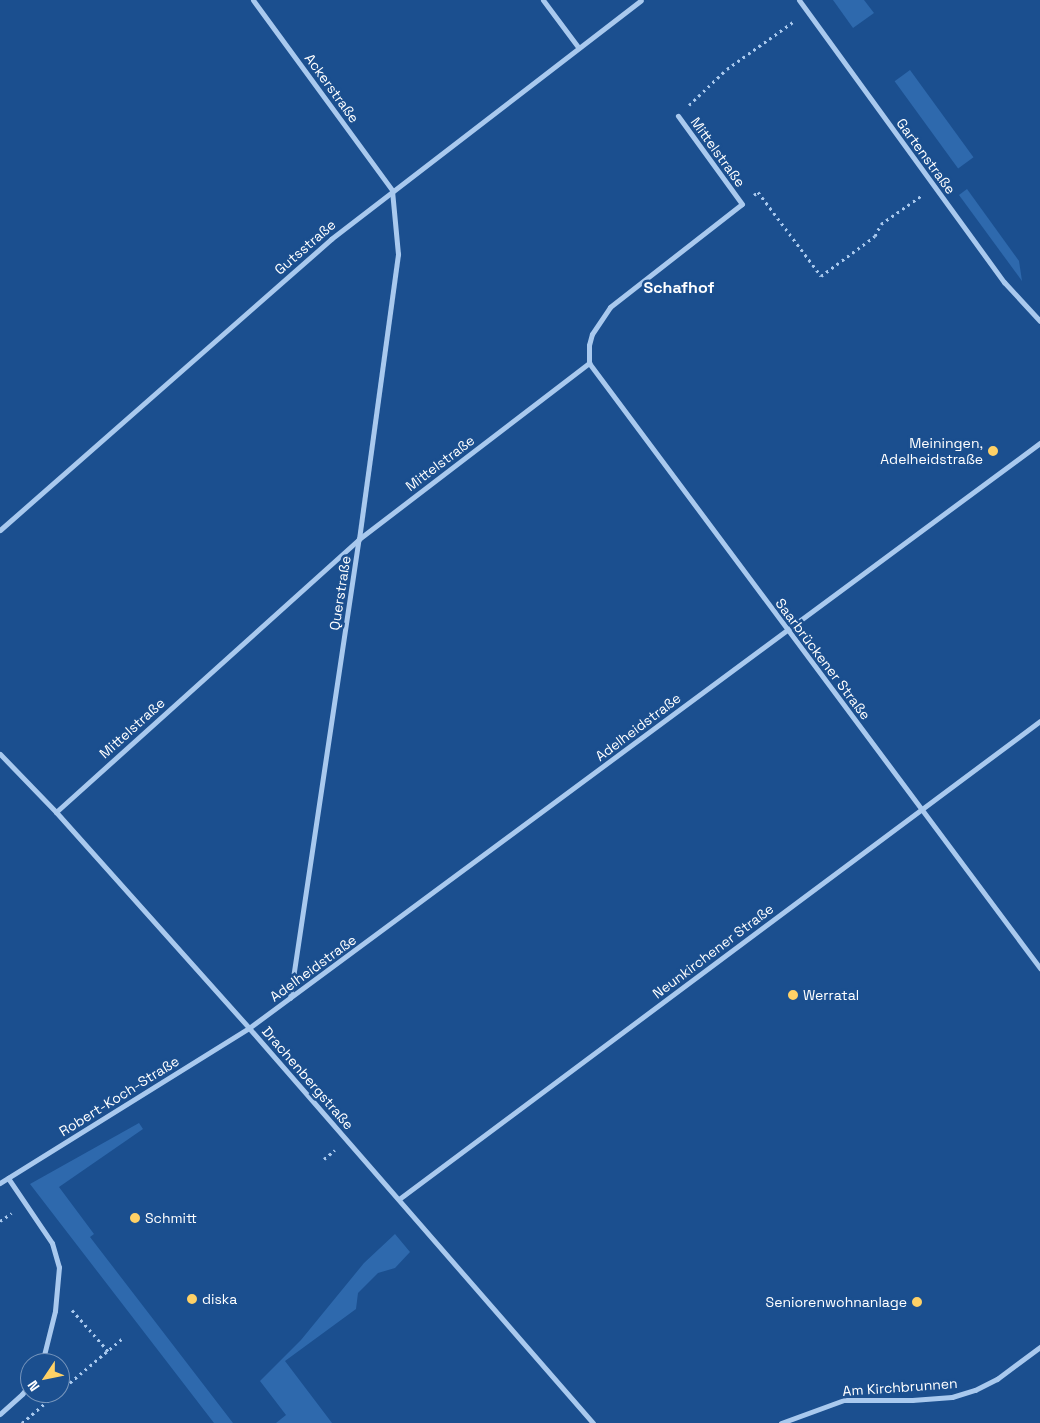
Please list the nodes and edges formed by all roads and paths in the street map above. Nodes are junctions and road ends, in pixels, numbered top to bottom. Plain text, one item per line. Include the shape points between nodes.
1 (253, 0) edge
2 (543, 0) edge
3 (641, 0) edge
4 (799, 0) edge
5 (807, 12) junction
6 (578, 47) junction
7 (678, 116) joint
8 (934, 186) junction
9 (392, 190) junction
10 (742, 204) junction
11 (1040, 320) edge
12 (589, 363) junction
13 (1040, 443) edge
14 (0, 530) edge
15 (359, 539) junction
16 (788, 630) junction
17 (1040, 721) edge
18 (0, 754) edge
19 (921, 810) junction
20 (56, 812) junction
21 (1040, 968) edge
22 (290, 998) junction
23 (249, 1028) junction
24 (8, 1178) junction
25 (0, 1183) edge
26 (400, 1199) junction
27 (71, 1309) dead end
28 (124, 1338) dead end
29 (1040, 1347) edge
30 (108, 1351) junction
31 (44, 1353) edge
32 (70, 1383) edge
33 (20, 1396) edge
34 (46, 1403) edge
35 (0, 1414) edge
36 (22, 1423) edge
37 (593, 1423) edge
38 (781, 1423) edge

1 - 9 street, Ackerstraße
2 - 6 street
3 - 6 street, Gutsstraße
4 - 5 street, Gartenstraße
5 - 7 path via 727,69
5 - 8 street, Gartenstraße
6 - 9 street, Gutsstraße
7 - 10 street, Mittelstraße
8 - 10 path via 881,224 875,236 821,276 758,192
8 - 11 street, Gartenstraße via 1004,282
9 - 14 street, Gutsstraße via 331,238
9 - 15 street, Querstraße via 398,254
10 - 12 street, Mittelstraße via 610,308 592,334
12 - 15 street, Mittelstraße
12 - 16 street, Saarbrückener Straße
13 - 16 street, Adelheidstraße
15 - 20 street, Mittelstraße
15 - 22 street, Querstraße
16 - 19 street, Saarbrückener Straße
16 - 22 street, Adelheidstraße
17 - 19 street, Neunkirchener Straße
18 - 20 street, Drachenbergstraße
19 - 21 street, Saarbrückener Straße
19 - 26 street, Neunkirchener Straße
20 - 23 street, Drachenbergstraße
22 - 23 street, Adelheidstraße
23 - 24 street, Robert-Koch-Straße
23 - 26 street, Drachenbergstraße
24 - 25 street, Robert-Koch-Straße
24 - 31 street via 52,1243 59,1267 55,1311
26 - 37 street, Drachenbergstraße
27 - 30 path
28 - 30 path
29 - 38 street, Am Kirchbrunnen via 997,1379 952,1397 844,1400
30 - 32 path
33 - 35 street
34 - 36 path

